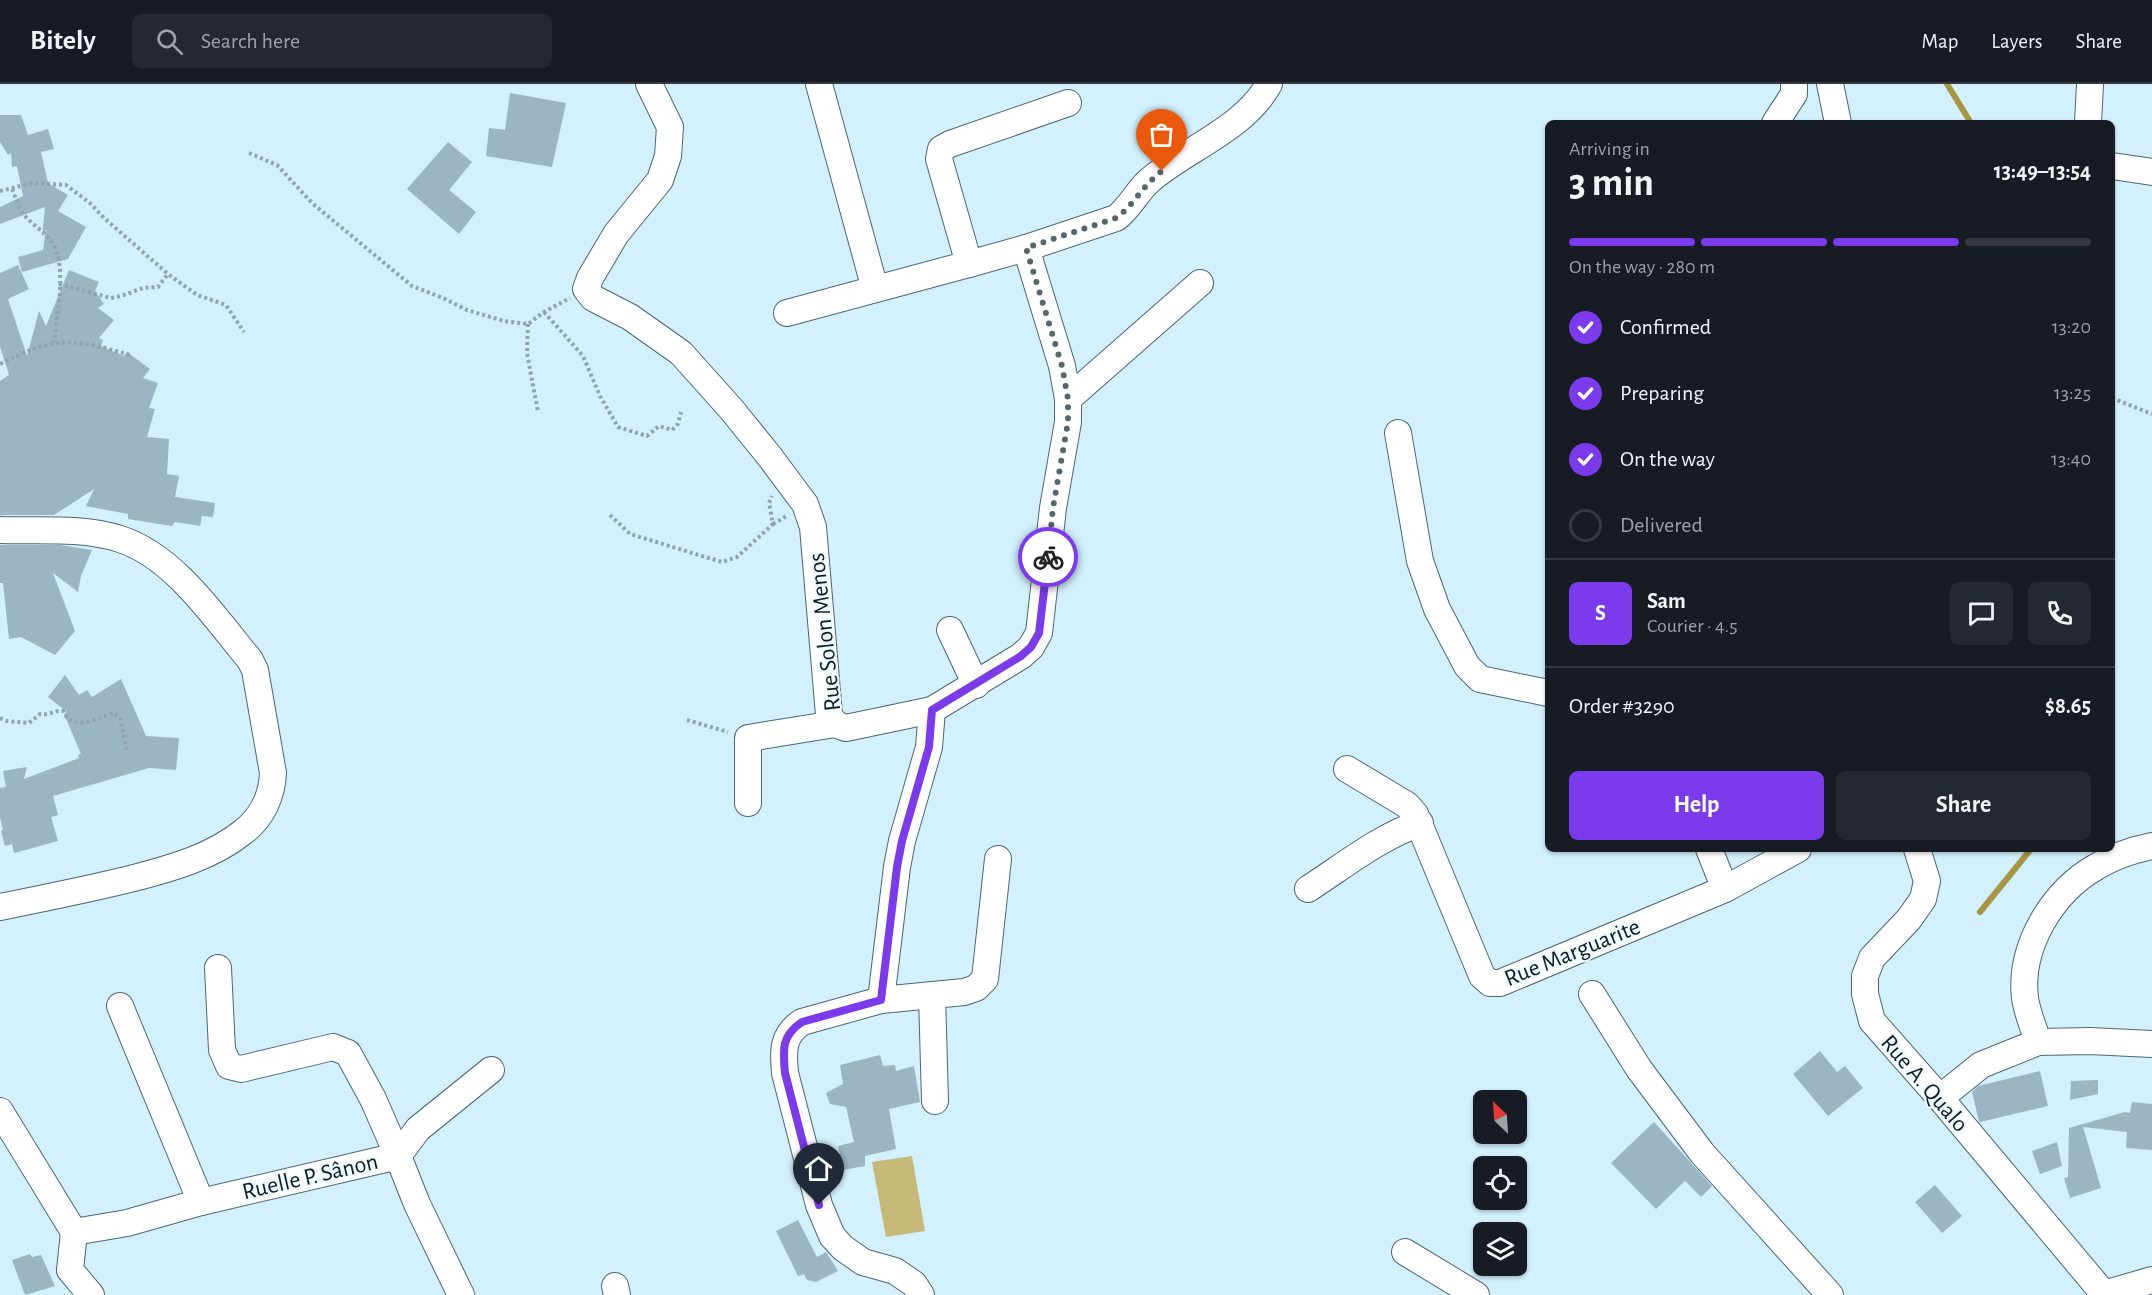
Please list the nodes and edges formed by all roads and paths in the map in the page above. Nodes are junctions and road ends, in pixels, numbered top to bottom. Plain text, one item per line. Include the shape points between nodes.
1 (649, 84) edge
2 (819, 84) edge
3 (1269, 84) edge
4 (1794, 84) edge
5 (1830, 84) edge
6 (2090, 84) edge
7 (1068, 103) dead end
8 (1777, 120) edge
9 (1837, 120) edge
10 (2088, 120) edge
11 (249, 153) dead end
12 (2115, 166) edge
13 (2152, 172) edge
14 (12, 189) junction
15 (0, 191) edge
16 (1026, 248) junction
17 (969, 264) junction
18 (168, 274) junction
19 (1200, 283) dead end
20 (59, 284) junction
21 (586, 289) junction
22 (875, 289) junction
23 (544, 312) junction
24 (787, 313) dead end
25 (528, 324) junction
26 (244, 332) dead end
27 (54, 342) junction
28 (129, 355) dead end
29 (0, 364) edge
30 (1068, 399) junction
31 (2115, 399) edge
32 (681, 411) dead end
33 (537, 412) dead end
34 (2152, 414) edge
35 (1398, 433) dead end
36 (783, 474) junction
37 (610, 515) dead end
38 (0, 530) edge
39 (950, 630) dead end
40 (976, 685) junction
41 (1545, 692) edge
42 (932, 710) junction
43 (0, 718) edge
44 (687, 720) dead end
45 (835, 724) junction
46 (748, 738) junction
47 (127, 752) dead end
48 (1347, 769) dead end
49 (748, 803) dead end
50 (1420, 824) junction
51 (2152, 846) edge
52 (1710, 852) edge
53 (1793, 852) edge
54 (1918, 852) edge
55 (2096, 858) edge
56 (998, 859) dead end
57 (1308, 889) dead end
58 (1725, 890) junction
59 (0, 908) edge
60 (218, 968) dead end
61 (1592, 994) dead end
62 (932, 995) junction
63 (881, 1000) junction
64 (120, 1006) dead end
65 (2038, 1042) junction
66 (2152, 1044) edge
67 (491, 1070) dead end
68 (1940, 1098) junction
69 (935, 1101) dead end
70 (0, 1111) edge
71 (398, 1156) junction
72 (201, 1202) junction
73 (74, 1232) junction
74 (1405, 1252) dead end
75 (2152, 1280) edge
76 (91, 1295) edge
77 (461, 1295) edge
78 (921, 1295) edge
79 (1476, 1295) edge
80 (1830, 1295) edge
81 (2104, 1295) edge

1 - 21 street via 670,127 668,156 660,180 616,234
2 - 22 street
3 - 16 street via 1255,106 1149,181 1116,218
4 - 8 street via 1794,94
5 - 9 street
6 - 10 street
7 - 17 street via 941,149 939,159
11 - 25 path via 277,165 312,203 412,286 495,318
12 - 13 street
14 - 15 path
14 - 18 path via 33,183 66,185
14 - 20 path via 23,214 53,243 60,266
16 - 17 street
16 - 30 street, Rue Solon Menos via 1062,366
17 - 22 street
18 - 20 path via 158,287 111,298
18 - 26 path via 197,295 226,305
19 - 30 street
20 - 27 path
21 - 23 path
21 - 36 street, Rue Solon Menos via 593,298 630,317 681,353
22 - 24 street
23 - 25 path
23 - 32 path via 583,356 618,427 647,436 659,426 672,430
25 - 33 path via 527,353
27 - 28 path via 90,343
27 - 29 path
30 - 40 street, Rue Solon Menos via 1039,633 1021,656
31 - 34 path
35 - 41 street via 1420,561 1437,609 1467,666 1480,679
36 - 37 path via 769,503 773,524 737,557 722,562 630,534
36 - 45 street, Rue Solon Menos via 805,504 813,527 829,715
38 - 59 street via 96,534 120,539 152,554 194,592 250,660 273,773 273,788 256,819 244,832 214,850 180,866
39 - 40 street
40 - 42 street, Rue Solon Menos
42 - 45 street, Rue Solon Menos via 846,728
42 - 63 street via 929,747 897,867
43 - 47 path via 29,723 40,714 56,710 63,711 72,723 85,723 114,713 121,720
44 - 46 path
45 - 46 street
46 - 49 street
48 - 50 street, Rue Marguarite via 1407,805
50 - 57 street via 1378,841
50 - 58 street, Rue Marguarite via 1482,975 1490,983 1500,983
51 - 55 street
52 - 58 street
53 - 58 street, Rue Marguarite
54 - 68 street, Rue A. Qualo via 1927,881 1923,899 1872,958 1864,994 1872,1021
55 - 65 street via 2054,904 2030,949 2025,999
56 - 62 street via 985,979 964,992
60 - 71 street via 222,1050 229,1066 241,1069 333,1047 348,1053
61 - 80 street via 1639,1069 1702,1153
62 - 63 street
62 - 69 street
63 - 78 street via 802,1022 794,1028 785,1039 785,1073 819,1205 832,1236 862,1262 895,1271 914,1284
64 - 72 street
65 - 66 street
65 - 68 street via 1981,1065
67 - 71 street via 418,1130
68 - 81 street, Rue A. Qualo
70 - 73 street
71 - 72 street, Ruelle P. Sânon
71 - 77 street, Ruelle P. Sânon
72 - 73 street, Ruelle P. Sânon via 127,1223
73 - 76 street via 70,1270
74 - 79 street
75 - 81 street

